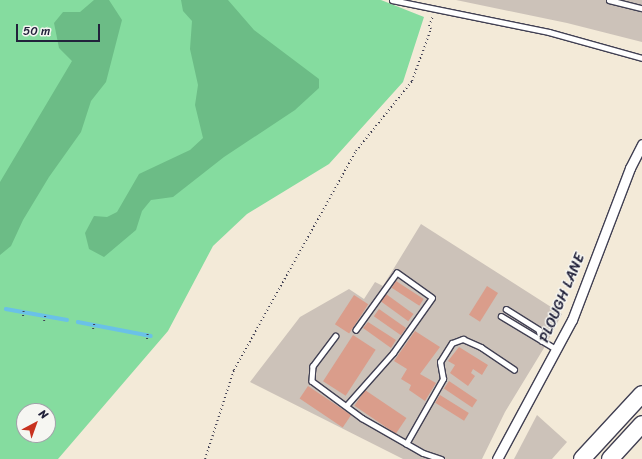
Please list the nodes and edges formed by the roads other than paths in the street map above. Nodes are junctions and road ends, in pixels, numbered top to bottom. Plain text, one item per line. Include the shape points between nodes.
1 (392, 0) edge
2 (609, 0) edge
3 (642, 8) edge
4 (642, 58) edge
5 (642, 144) edge
6 (640, 154) edge
7 (506, 309) dead end
8 (501, 316) dead end
9 (356, 330) dead end
10 (336, 336) dead end
11 (542, 340) junction
12 (556, 349) junction
13 (514, 369) dead end
14 (642, 394) edge
15 (346, 406) junction
16 (642, 424) edge
17 (406, 444) junction
18 (441, 459) edge
19 (497, 459) edge
20 (582, 459) edge
21 (610, 459) edge

1 - 4 lane via 438,12 549,32
2 - 3 lane
5 - 6 street, PLOUGH LANE
6 - 12 street, PLOUGH LANE via 572,320
7 - 11 lane via 539,330
8 - 11 lane
9 - 15 lane via 397,273 432,298 393,353
10 - 15 lane via 313,366 312,381
11 - 12 lane
12 - 19 street, PLOUGH LANE
13 - 17 lane via 464,339 452,343 440,362 443,379
14 - 20 highway
15 - 17 lane
16 - 21 highway
17 - 18 lane

